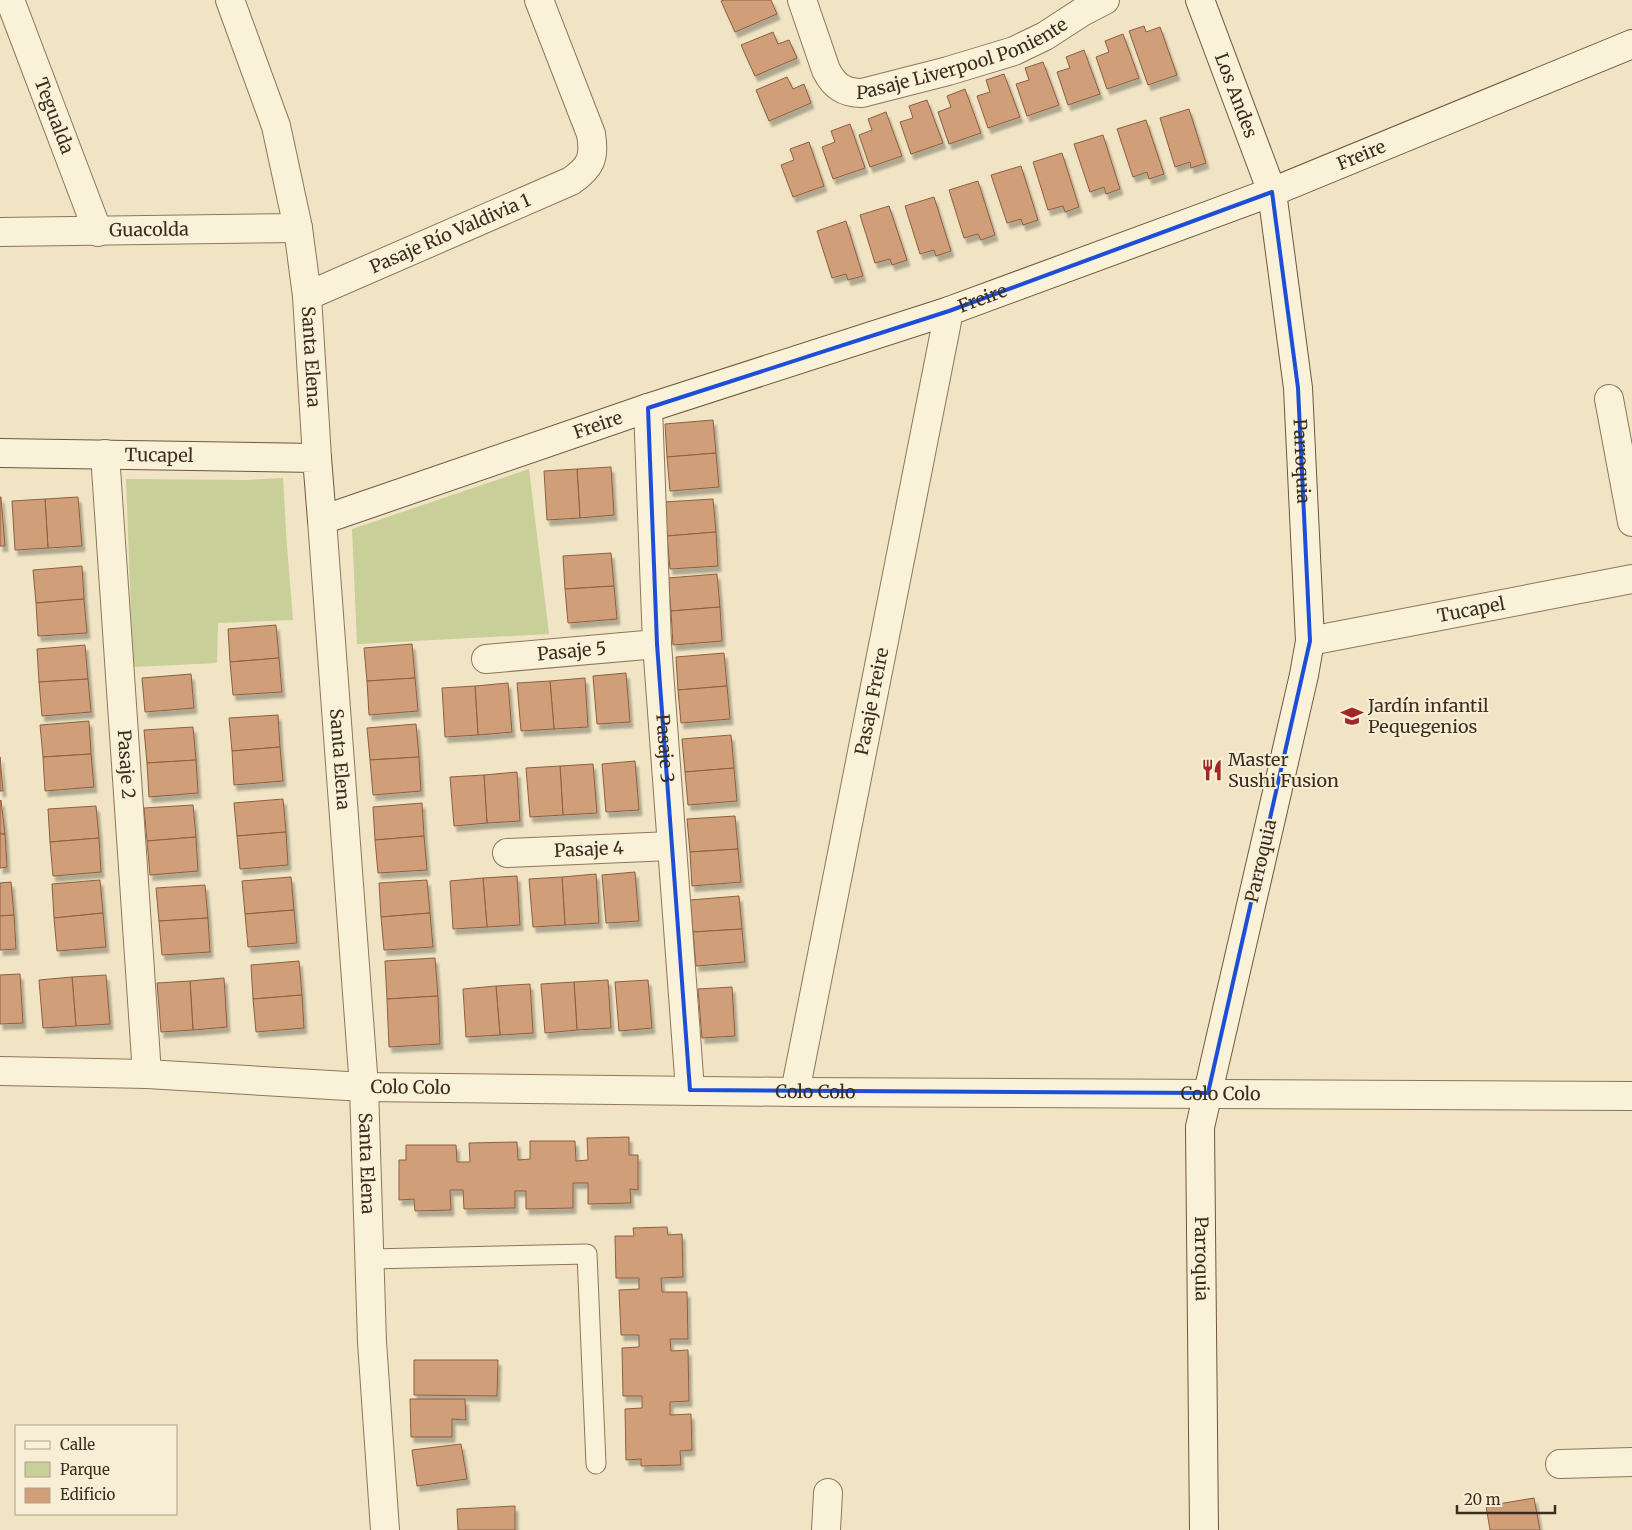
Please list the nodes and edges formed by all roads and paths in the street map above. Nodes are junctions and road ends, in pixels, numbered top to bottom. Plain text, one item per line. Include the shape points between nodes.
1 (10, 0) edge
2 (230, 0) edge
3 (539, 0) edge
4 (802, 0) edge
5 (1105, 0) edge
6 (1200, 0) edge
7 (1632, 44) edge
8 (1272, 192) junction
9 (298, 228) junction
10 (0, 232) edge
11 (98, 232) junction
12 (307, 296) junction
13 (950, 311) junction
14 (1609, 399) dead end
15 (648, 408) junction
16 (0, 453) edge
17 (105, 454) junction
18 (317, 458) junction
19 (322, 520) junction
20 (1632, 522) edge
21 (1632, 579) edge
22 (1310, 642) junction
23 (657, 644) junction
24 (486, 658) dead end
25 (671, 846) junction
26 (507, 853) dead end
27 (0, 1071) edge
28 (147, 1074) junction
29 (364, 1087) junction
30 (690, 1090) junction
31 (795, 1092) junction
32 (1208, 1093) junction
33 (1632, 1096) edge
34 (370, 1259) junction
35 (1632, 1462) edge
36 (596, 1464) dead end
37 (1560, 1464) dead end
38 (828, 1493) dead end
39 (385, 1530) edge
40 (826, 1530) edge
41 (1204, 1530) edge

1 - 11 street, Tegualda
2 - 9 street, Santa Elena via 276,126
3 - 12 street, Pasaje Río Valdivia 1 via 591,134 594,151 588,165 571,181
4 - 5 street, Pasaje Liverpool Poniente via 831,81 851,93 948,71 1014,51
6 - 8 street, Los Andes
7 - 8 street, Freire
8 - 13 street, Freire
8 - 22 street, Parroquia via 1298,388
9 - 11 street, Guacolda
9 - 12 street, Santa Elena
10 - 11 street, Guacolda
12 - 18 street, Santa Elena
13 - 15 street, Freire
13 - 31 street, Pasaje Freire
14 - 20 street
15 - 19 street, Freire
15 - 23 street, Pasaje 3
16 - 17 street, Tucapel
17 - 18 street, Tucapel
17 - 28 street, Pasaje 2
18 - 19 street, Santa Elena
19 - 29 street, Santa Elena
21 - 22 street, Tucapel
22 - 32 street, Parroquia
23 - 24 street, Pasaje 5
23 - 25 street, Pasaje 3
25 - 26 street, Pasaje 4
25 - 30 street, Pasaje 3
27 - 28 street, Colo Colo
28 - 29 street, Colo Colo
29 - 30 street, Colo Colo
29 - 34 street, Santa Elena
30 - 31 street, Colo Colo
31 - 32 street, Colo Colo
32 - 33 street, Colo Colo
32 - 41 street, Parroquia via 1200,1127
34 - 36 lane via 587,1254
34 - 39 street, Santa Elena via 372,1342
35 - 37 street
38 - 40 street

